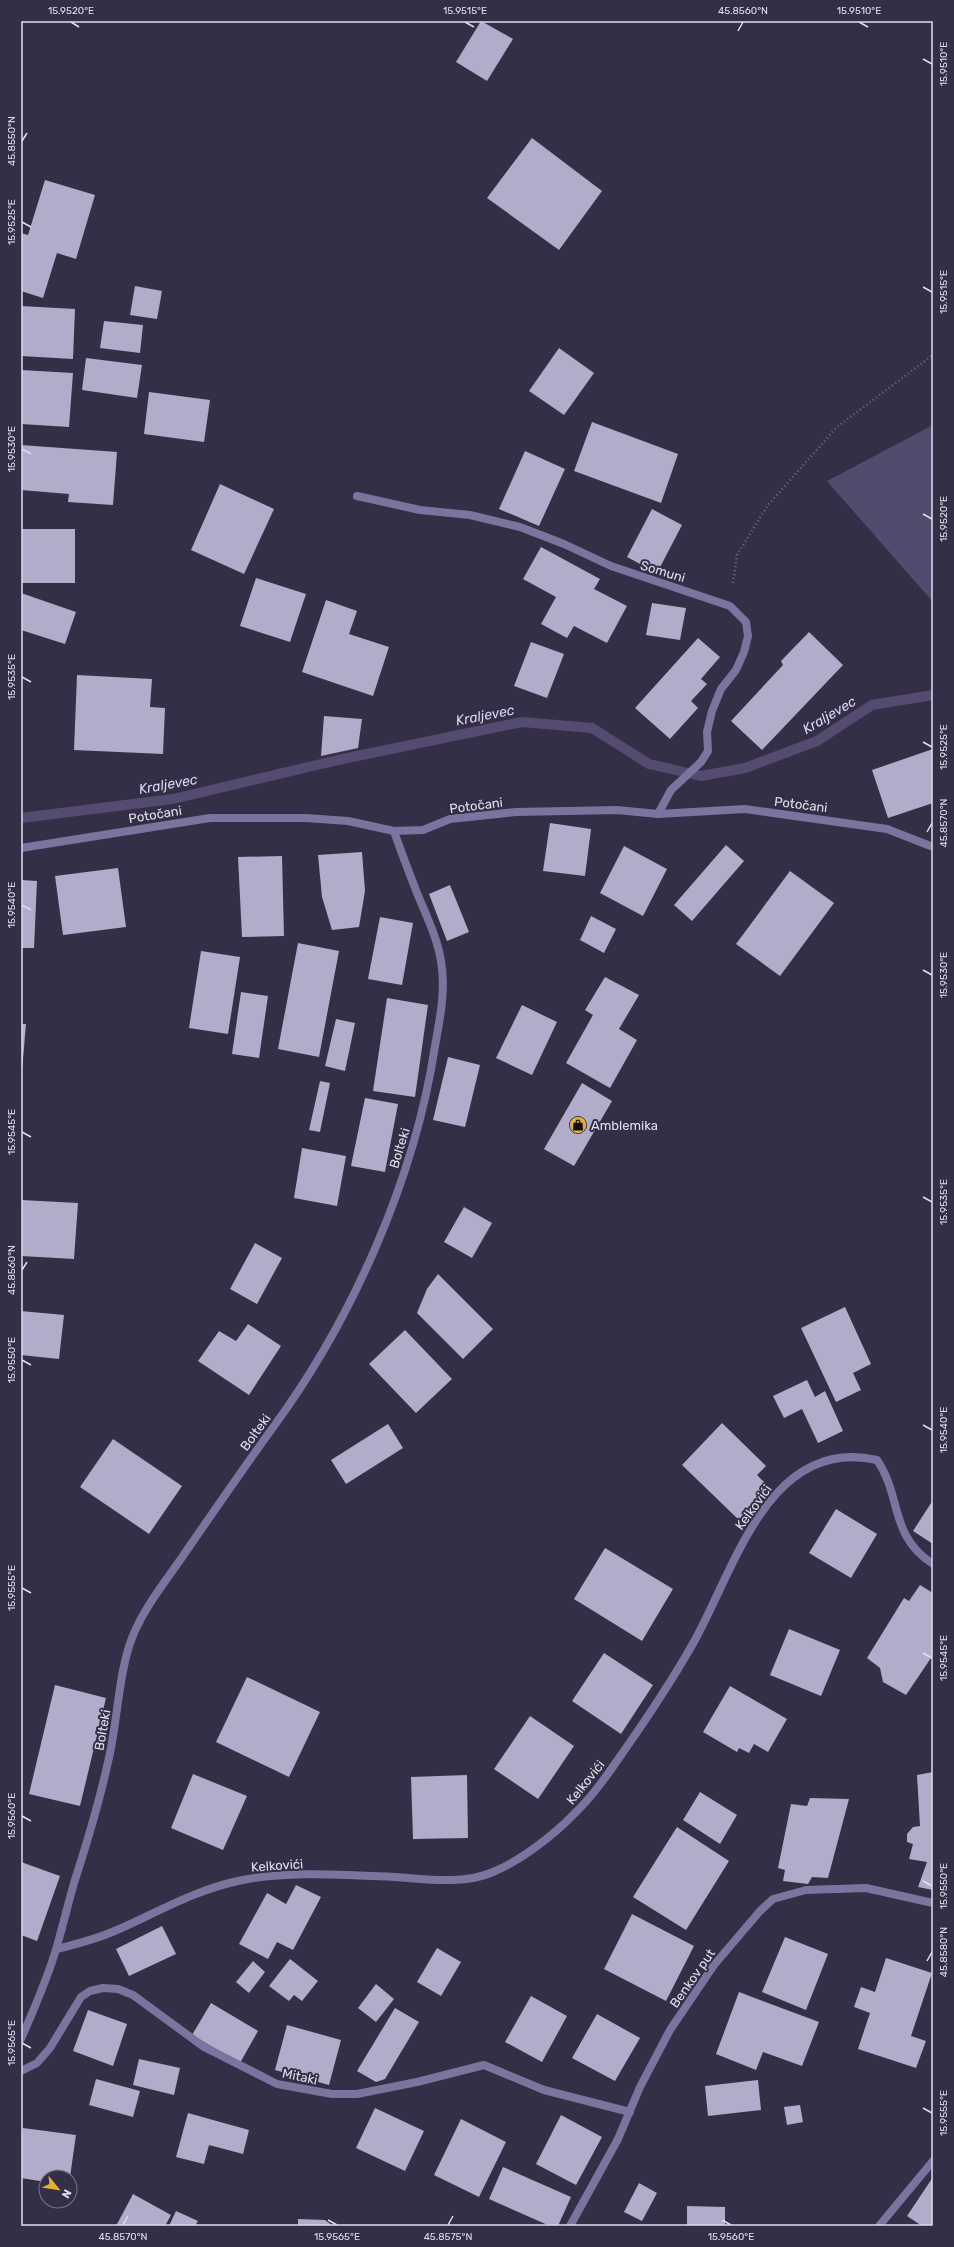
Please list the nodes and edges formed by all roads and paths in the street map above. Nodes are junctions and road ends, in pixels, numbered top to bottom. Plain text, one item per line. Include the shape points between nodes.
1 (933, 355) edge
2 (357, 496) dead end
3 (730, 606) junction
4 (658, 814) junction
5 (394, 831) junction
6 (933, 847) edge
7 (21, 848) edge
8 (933, 1564) edge
9 (933, 1902) edge
10 (57, 1948) junction
11 (21, 2039) edge
12 (21, 2071) edge
13 (630, 2112) junction
14 (933, 2161) edge
15 (570, 2226) edge
16 (879, 2226) edge

1 - 3 path via 837,427 768,505 737,555
2 - 3 street, Somuni via 420,510 470,515 520,527 626,572
3 - 4 street, Somuni via 746,622 748,636 744,652 736,670 721,689 712,711 707,732 708,751 701,762 671,790
4 - 5 street, Potočani via 617,810 516,812 450,819 423,830
4 - 6 street, Potočani via 745,809 887,829
5 - 7 street, Potočani via 348,821 306,818 210,818
5 - 10 street, Bolteki via 431,927 441,961 442,982 442,1008 431,1074 408,1161 394,1205 340,1320 283,1414 154,1596 133,1635 126,1659 108,1765
8 - 10 street, Kelkovići via 910,1544 901,1527 884,1469 877,1460 847,1456 807,1468 771,1499 750,1530 693,1645 616,1762 574,1815 514,1861 492,1873 466,1879 321,1874 258,1877 206,1891 89,1941
9 - 13 street, Benkov put via 866,1888 806,1890 773,1899 714,1965 686,2006 654,2058
10 - 11 street, Bolteki
12 - 13 street, Mitaki via 37,2063 50,2048 81,1997 90,1991 118,1989 133,1995 204,2047 278,2084 332,2094 357,2094 484,2065 544,2090
13 - 15 street, Benkov put
14 - 16 street

